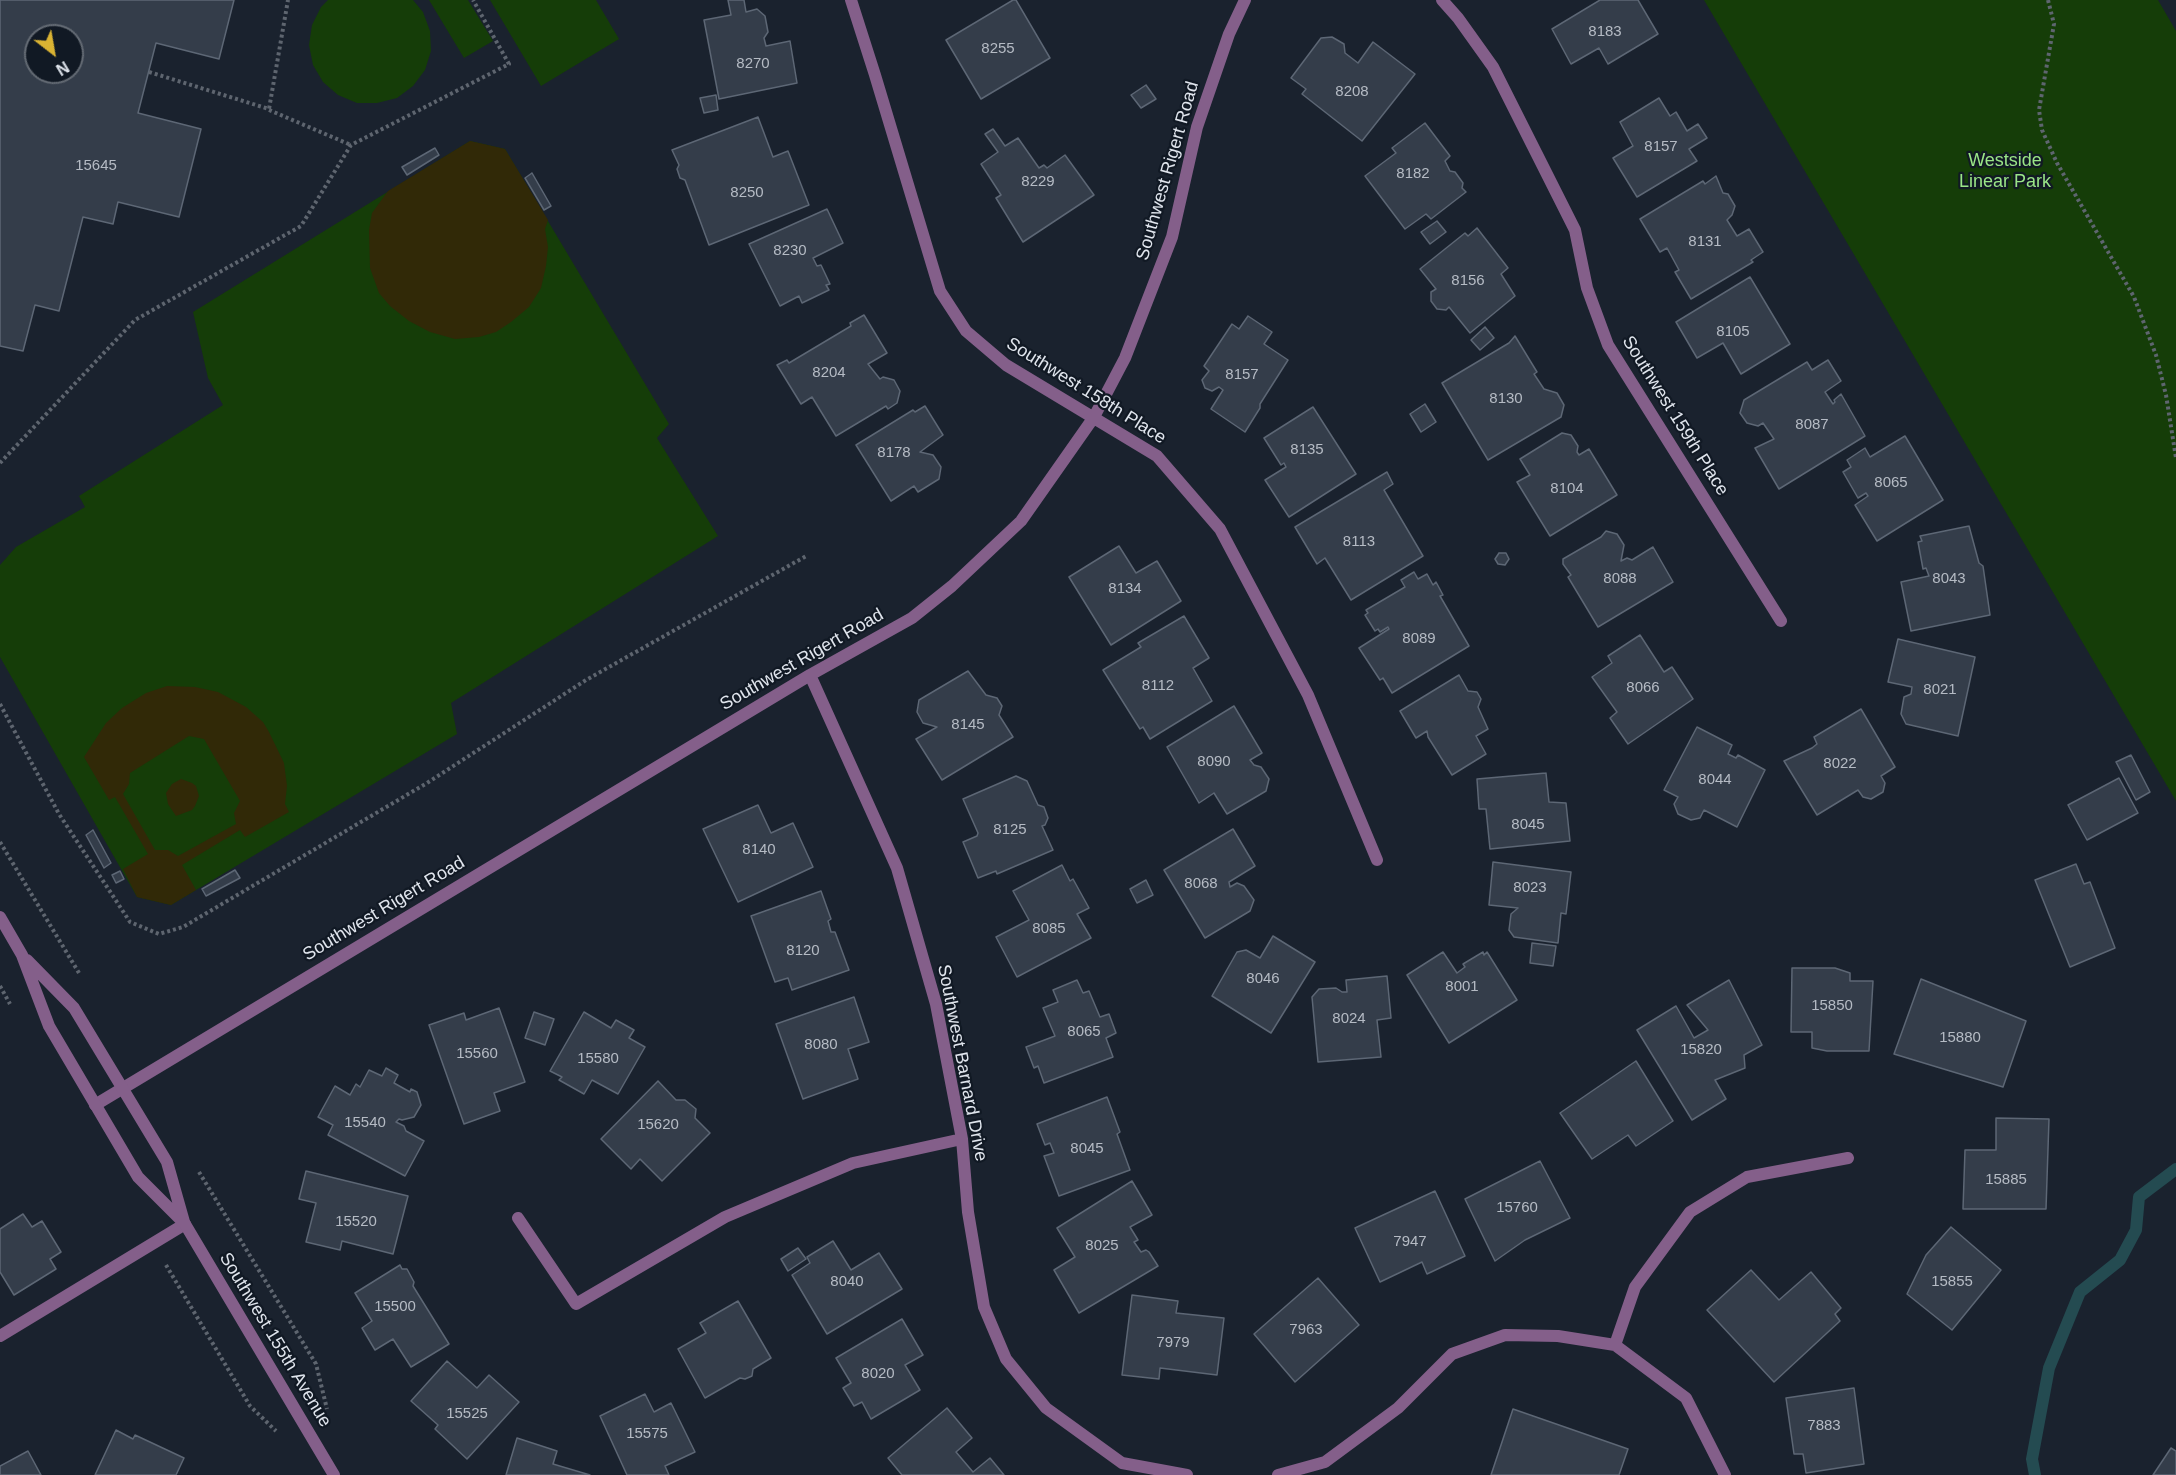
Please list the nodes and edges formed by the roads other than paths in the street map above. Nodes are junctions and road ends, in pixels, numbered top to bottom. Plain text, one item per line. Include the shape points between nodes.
1 (851, 0) edge
2 (1245, 0) edge
3 (1442, 0) edge
4 (1094, 417) junction
5 (1781, 621) dead end
6 (810, 675) junction
7 (1377, 860) dead end
8 (0, 917) edge
9 (22, 955) junction
10 (123, 1088) junction
11 (95, 1105) junction
12 (962, 1139) junction
13 (1848, 1158) dead end
14 (518, 1218) dead end
15 (185, 1224) junction
16 (0, 1336) edge
17 (1616, 1345) junction
18 (334, 1475) edge
19 (1188, 1475) edge
20 (1278, 1475) edge
21 (1725, 1475) edge

1 - 4 street, Southwest 158th Place via 940,291 966,331 1006,365
2 - 4 street, Southwest Rigert Road via 1197,127 1172,237 1125,358
3 - 5 street, Southwest 159th Place via 1493,67 1575,230 1587,288 1608,345
4 - 6 street, Southwest Rigert Road via 1021,521 952,586 912,618
4 - 7 street, Southwest 158th Place via 1157,456 1220,529 1308,695
6 - 10 street, Southwest Rigert Road
6 - 12 street, Southwest Barnard Drive via 897,868 936,1004
8 - 9 street, Southwest 155th Avenue
9 - 10 street, Southwest 155th Avenue via 74,1008
9 - 11 street, Southwest 155th Avenue via 49,1026
10 - 11 street, Southwest Rigert Road
10 - 15 street, Southwest 155th Avenue via 167,1162
11 - 15 street, Southwest 155th Avenue via 138,1177
12 - 14 street via 853,1163 725,1217 576,1304
12 - 19 street, Southwest Barnard Drive via 968,1212 984,1307 1006,1359 1046,1408 1122,1463
13 - 17 street via 1747,1177 1690,1212 1635,1287
15 - 16 street
15 - 18 street, Southwest 155th Avenue
17 - 20 street via 1558,1336 1505,1335 1452,1354 1398,1408 1325,1462
17 - 21 street via 1686,1398

